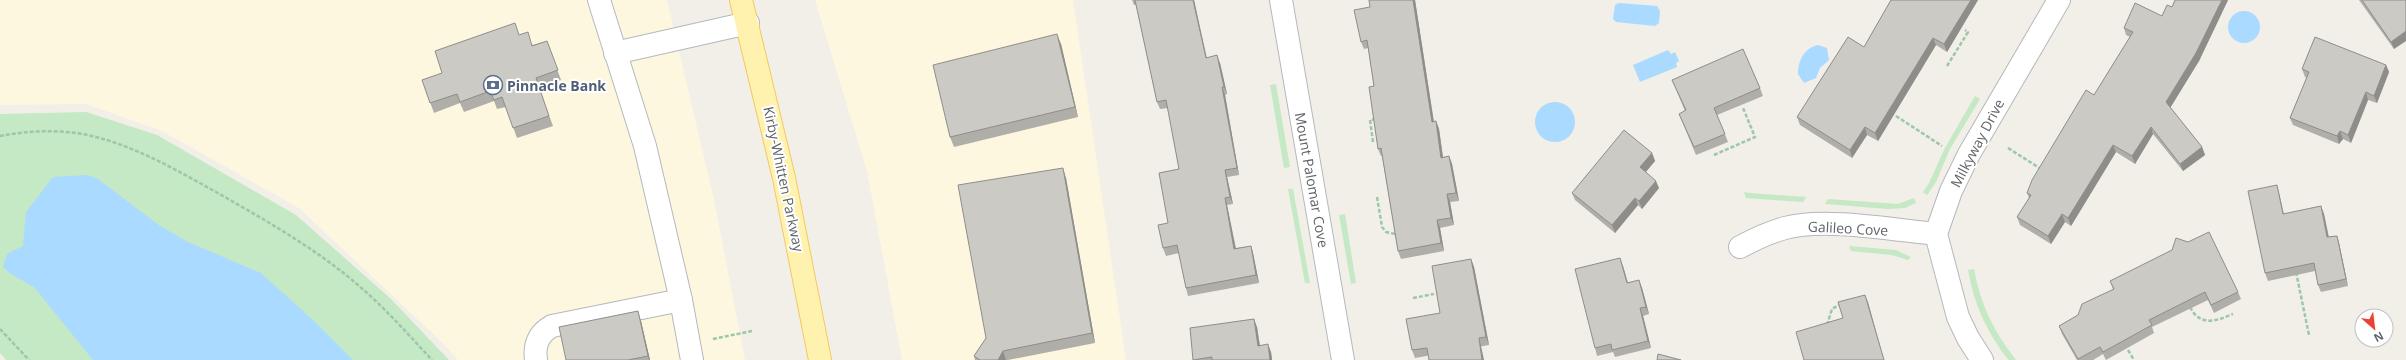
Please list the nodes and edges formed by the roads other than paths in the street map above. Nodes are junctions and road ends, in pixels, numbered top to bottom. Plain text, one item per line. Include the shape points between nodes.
1 (599, 0) edge
2 (741, 0) edge
3 (1281, 0) edge
4 (2059, 0) edge
5 (748, 22) junction
6 (615, 52) junction
7 (1936, 234) junction
8 (1740, 247) dead end
9 (681, 300) junction
10 (536, 360) edge
11 (692, 360) edge
12 (820, 360) edge
13 (1342, 360) edge
14 (1982, 360) edge

1 - 6 street
2 - 5 main road, Kirby-Whitten Parkway
3 - 13 street, Mount Palomar Cove
4 - 7 street, Milkyway Drive via 1969,154 1951,191
5 - 6 street
5 - 12 main road, Kirby-Whitten Parkway via 784,178
6 - 9 street via 645,146
7 - 8 street, Galileo Cove via 1839,225 1800,225 1762,236
7 - 14 street via 1958,317
9 - 10 street via 552,326 543,331 536,343
9 - 11 street

